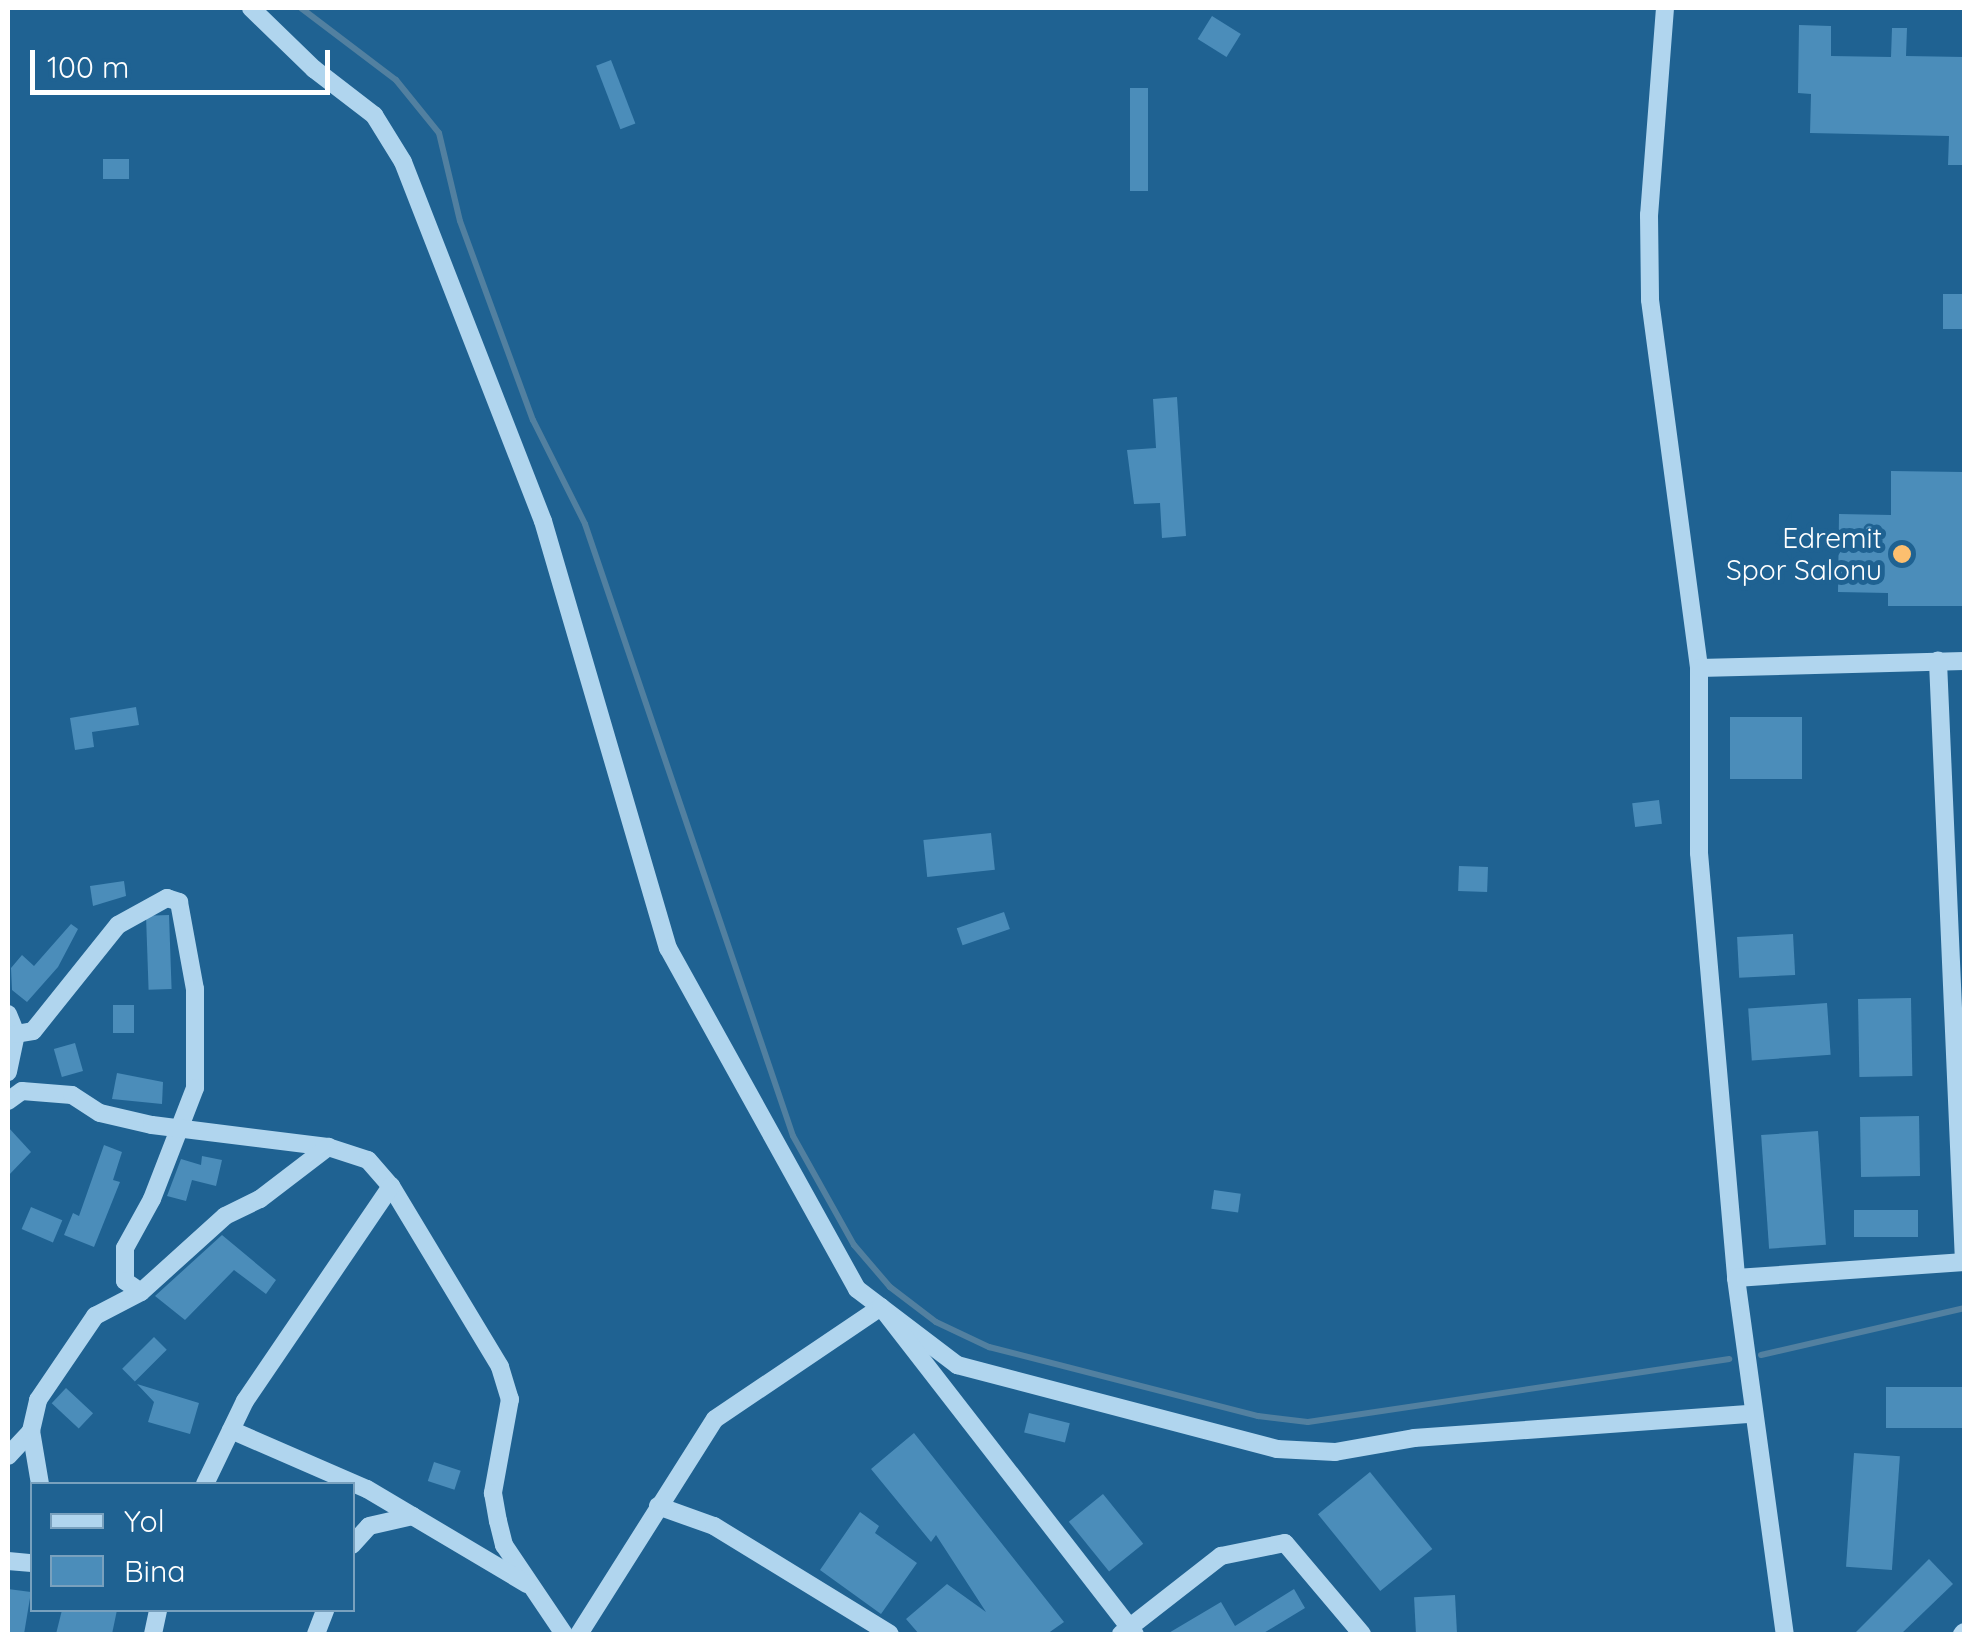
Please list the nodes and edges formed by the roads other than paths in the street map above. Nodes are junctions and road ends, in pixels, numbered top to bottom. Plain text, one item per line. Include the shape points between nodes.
1 (251, 8) edge
2 (1665, 8) edge
3 (1964, 660) edge
4 (1938, 661) junction
5 (1699, 668) junction
6 (8, 1014) edge
7 (16, 1034) junction
8 (8, 1072) edge
9 (8, 1101) edge
10 (182, 1130) junction
11 (328, 1147) junction
12 (391, 1186) junction
13 (1736, 1278) junction
14 (142, 1292) junction
15 (881, 1307) junction
16 (1751, 1414) junction
17 (231, 1430) junction
18 (31, 1431) junction
19 (8, 1456) edge
20 (40, 1482) edge
21 (206, 1482) edge
22 (341, 1482) edge
23 (355, 1489) edge
24 (658, 1506) junction
25 (413, 1516) junction
26 (355, 1542) edge
27 (531, 1586) junction
28 (1784, 1628) edge
29 (1128, 1632) edge
30 (564, 1634) edge
31 (580, 1634) edge
32 (890, 1634) edge
33 (1362, 1634) edge
34 (1766, 1634) edge

1 - 15 street via 374,115 403,162 543,521 668,948 857,1289
2 - 5 street via 1648,215 1650,300
3 - 4 street
4 - 5 street
4 - 13 street via 1964,1262
5 - 13 street via 1699,853
6 - 7 street
7 - 8 street
7 - 10 street via 32,1030 118,925 167,898 178,902 190,940 198,1043 195,1088
9 - 10 street via 22,1091 72,1095 100,1113
10 - 11 street
10 - 14 street via 125,1248 125,1281
11 - 12 street via 368,1160
11 - 14 street via 260,1199 225,1216
12 - 17 street
12 - 27 street via 500,1368 510,1399 494,1493 504,1545
13 - 16 street
14 - 18 street via 95,1316 38,1400
15 - 16 street via 958,1365 1276,1449 1335,1452 1414,1438
15 - 24 street via 716,1418
15 - 29 street
16 - 28 street
17 - 21 street
17 - 22 street
18 - 19 street
18 - 20 street
23 - 25 street
24 - 31 street
24 - 32 street via 748,1545
25 - 26 street via 369,1526
25 - 27 street
27 - 30 street
28 - 34 street
29 - 33 street via 1221,1556 1285,1543

